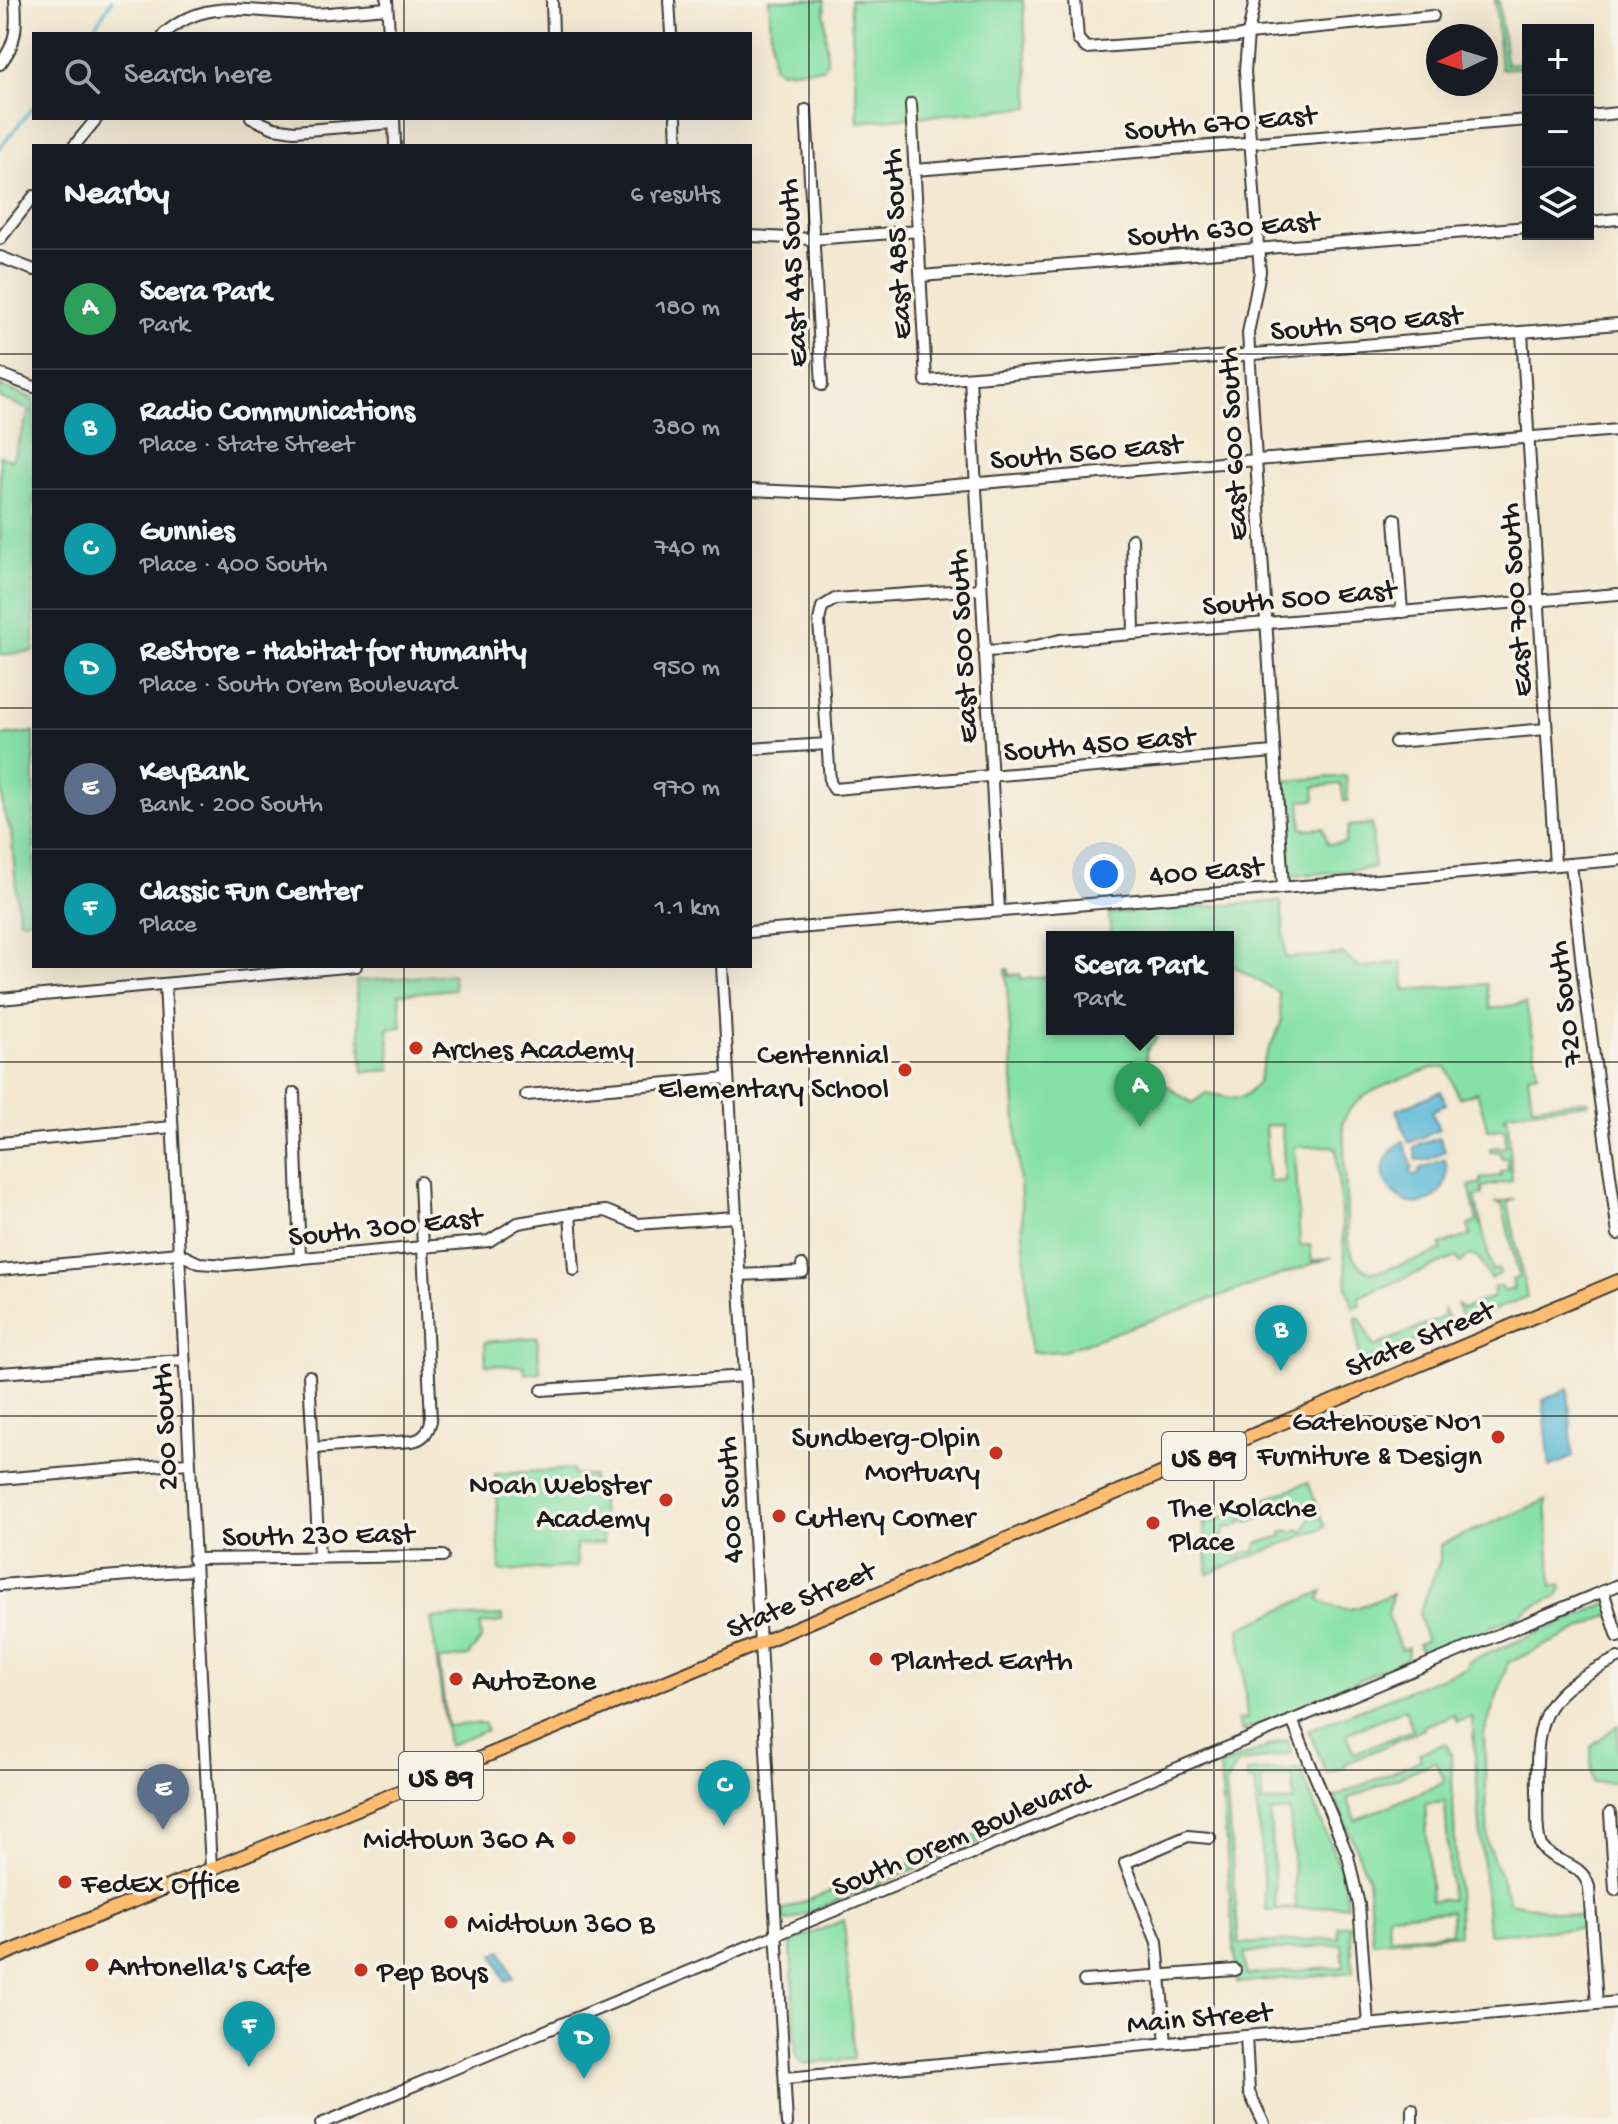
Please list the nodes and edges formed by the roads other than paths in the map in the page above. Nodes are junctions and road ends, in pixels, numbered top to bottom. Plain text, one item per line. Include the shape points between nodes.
1 (15, 0) edge
2 (552, 0) edge
3 (669, 0) edge
4 (1075, 0) edge
5 (1255, 0) edge
6 (387, 4) edge
7 (1433, 16) dead end
8 (166, 32) edge
9 (389, 32) edge
10 (553, 32) edge
11 (671, 32) edge
12 (1248, 34) junction
13 (0, 64) edge
14 (911, 104) dead end
15 (806, 110) dead end
16 (1618, 113) edge
17 (1594, 115) edge
18 (95, 120) edge
19 (256, 120) edge
20 (394, 120) edge
21 (676, 120) edge
22 (1522, 120) edge
23 (1251, 143) junction
24 (76, 144) edge
25 (395, 144) edge
26 (677, 144) edge
27 (915, 170) junction
28 (32, 199) edge
29 (1618, 219) edge
30 (1594, 221) edge
31 (1522, 227) edge
32 (919, 231) junction
33 (752, 236) edge
34 (0, 239) edge
35 (813, 239) junction
36 (1259, 248) junction
37 (0, 257) edge
38 (32, 269) edge
39 (921, 276) junction
40 (1618, 324) edge
41 (1522, 333) junction
42 (1249, 354) junction
43 (0, 374) edge
44 (970, 378) junction
45 (926, 381) joint
46 (822, 385) dead end
47 (32, 386) edge
48 (1618, 430) edge
49 (1527, 437) junction
50 (1255, 460) junction
51 (976, 484) junction
52 (752, 490) edge
53 (1395, 519) dead end
54 (1132, 539) dead end
55 (981, 589) junction
56 (1618, 594) edge
57 (1538, 601) junction
58 (1402, 612) junction
59 (1266, 623) junction
60 (1134, 634) junction
61 (984, 651) junction
62 (1546, 729) junction
63 (1395, 742) dead end
64 (827, 744) junction
65 (752, 749) edge
66 (1273, 752) junction
67 (992, 775) junction
68 (1618, 860) edge
69 (1571, 864) junction
70 (1555, 865) junction
71 (1283, 887) junction
72 (999, 911) junction
73 (752, 932) edge
74 (335, 968) edge
75 (722, 968) edge
76 (165, 984) junction
77 (0, 999) edge
78 (728, 1078) junction
79 (294, 1093) dead end
80 (526, 1095) dead end
81 (172, 1127) junction
82 (0, 1143) edge
83 (420, 1182) dead end
84 (570, 1214) junction
85 (735, 1217) junction
86 (1618, 1234) edge
87 (423, 1247) junction
88 (178, 1253) junction
89 (300, 1259) junction
90 (802, 1265) dead end
91 (0, 1270) edge
92 (574, 1270) dead end
93 (739, 1275) junction
94 (1618, 1281) edge
95 (183, 1360) junction
96 (0, 1373) edge
97 (309, 1376) dead end
98 (745, 1376) junction
99 (542, 1390) dead end
100 (313, 1448) junction
101 (188, 1463) junction
102 (0, 1479) edge
103 (319, 1556) junction
104 (443, 1556) dead end
105 (193, 1565) junction
106 (0, 1585) edge
107 (1618, 1585) edge
108 (1603, 1591) junction
109 (1618, 1637) edge
110 (760, 1643) junction
111 (1618, 1658) edge
112 (1292, 1720) junction
113 (1610, 1813) dead end
114 (1210, 1838) dead end
115 (1615, 1849) edge
116 (211, 1868) junction
117 (1615, 1890) dead end
118 (775, 1936) junction
119 (0, 1956) edge
120 (1235, 1970) dead end
121 (1161, 1975) junction
122 (1084, 1981) dead end
123 (1618, 2002) edge
124 (1597, 2004) junction
125 (1368, 2024) junction
126 (1246, 2036) junction
127 (1166, 2043) junction
128 (786, 2078) junction
129 (1412, 2109) dead end
130 (321, 2124) edge
131 (787, 2124) edge
132 (1264, 2124) edge
133 (1412, 2124) edge

1 - 13 street via 15,39
2 - 10 street
3 - 11 street
4 - 12 street via 1078,39 1086,48
5 - 12 street, East 600 South
6 - 8 street via 292,14 211,3 191,10
6 - 9 street
7 - 12 street
12 - 23 street, East 600 South via 1245,71
14 - 27 street, East 485 South
15 - 35 street, East 445 South
16 - 17 street
18 - 24 street
19 - 20 street via 294,131
20 - 25 street
21 - 26 street
22 - 23 street, South 670 East
23 - 27 street, South 670 East
23 - 36 street, East 600 South
27 - 32 street, East 485 South
28 - 34 street
29 - 30 street
31 - 36 street, South 630 East
32 - 35 street
32 - 39 street, East 485 South
33 - 35 street
35 - 46 street, East 445 South
36 - 39 street, South 630 East
36 - 42 street, East 600 South
37 - 38 street
39 - 45 street, East 485 South
40 - 41 street, South 590 East
41 - 42 street, South 590 East
41 - 49 street, East 700 South
42 - 44 street, South 590 East
42 - 50 street, East 600 South
43 - 47 street
44 - 45 street, South 590 East
44 - 51 street, East 500 South
48 - 49 street, South 560 East
49 - 50 street, South 560 East
49 - 57 street, East 700 South
50 - 51 street, South 560 East
50 - 59 street, East 600 South
51 - 52 street, South 560 East via 848,494
51 - 55 street, East 500 South
53 - 58 street
54 - 60 street
55 - 61 street, East 500 South
55 - 64 street via 835,599 822,607
56 - 57 street, South 500 East
57 - 58 street, South 500 East
57 - 62 street, East 700 South
58 - 59 street, South 500 East
59 - 60 street, South 500 East
59 - 66 street, East 600 South
60 - 61 street, South 500 East
61 - 67 street, East 500 South
62 - 63 street
62 - 70 street, East 700 South
64 - 65 street
64 - 67 street, South 450 East via 834,789
66 - 67 street, South 450 East
66 - 71 street, East 600 South
67 - 72 street, East 500 South
68 - 69 street, 400 East
69 - 70 street, 400 East
69 - 86 street, 720 South
70 - 71 street, 400 East
71 - 72 street, 400 East
72 - 73 street, 400 East
74 - 76 street
75 - 78 street, 400 South
76 - 77 street
76 - 81 street, 200 South
78 - 80 street
78 - 85 street, 400 South
79 - 89 street
81 - 82 street
81 - 88 street, 200 South
83 - 87 street
84 - 85 street, South 300 East via 606,1211 638,1224
84 - 87 street, South 300 East via 518,1223 489,1241
84 - 92 street
85 - 93 street, 400 South
87 - 89 street, South 300 East
87 - 100 street via 431,1421 427,1433 412,1441
88 - 89 street, South 300 East via 212,1265
88 - 91 street
88 - 95 street, 200 South
90 - 93 street via 803,1272
93 - 98 street, 400 South
94 - 110 main road, State Street / US 89
95 - 96 street
95 - 101 street, 200 South
97 - 100 street
98 - 99 street
98 - 110 street, 400 South
100 - 103 street
101 - 102 street
101 - 105 street, 200 South
103 - 104 street, South 230 East
103 - 105 street, South 230 East
105 - 106 street, South 230 East
105 - 116 street, 200 South
107 - 108 street, South Orem Boulevard
108 - 109 street
108 - 112 street, South Orem Boulevard
110 - 116 main road, State Street / US 89
110 - 118 street, 400 South
111 - 124 street via 1583,1675 1557,1696 1542,1723 1536,1751 1541,1846 1550,1857 1584,1874 1589,1887
112 - 118 street, South Orem Boulevard
112 - 125 street via 1355,1879
113 - 115 street
114 - 121 street via 1188,1836 1125,1863 1157,1942
115 - 117 street
116 - 119 main road, State Street / US 89
118 - 128 street, 400 South
118 - 130 street, South Orem Boulevard
120 - 121 street
121 - 122 street
121 - 127 street
123 - 124 street, Main Street
124 - 125 street, Main Street
125 - 126 street, Main Street
126 - 127 street, Main Street
126 - 132 street via 1249,2092
127 - 128 street, Main Street
128 - 131 street, 400 South
129 - 133 street

